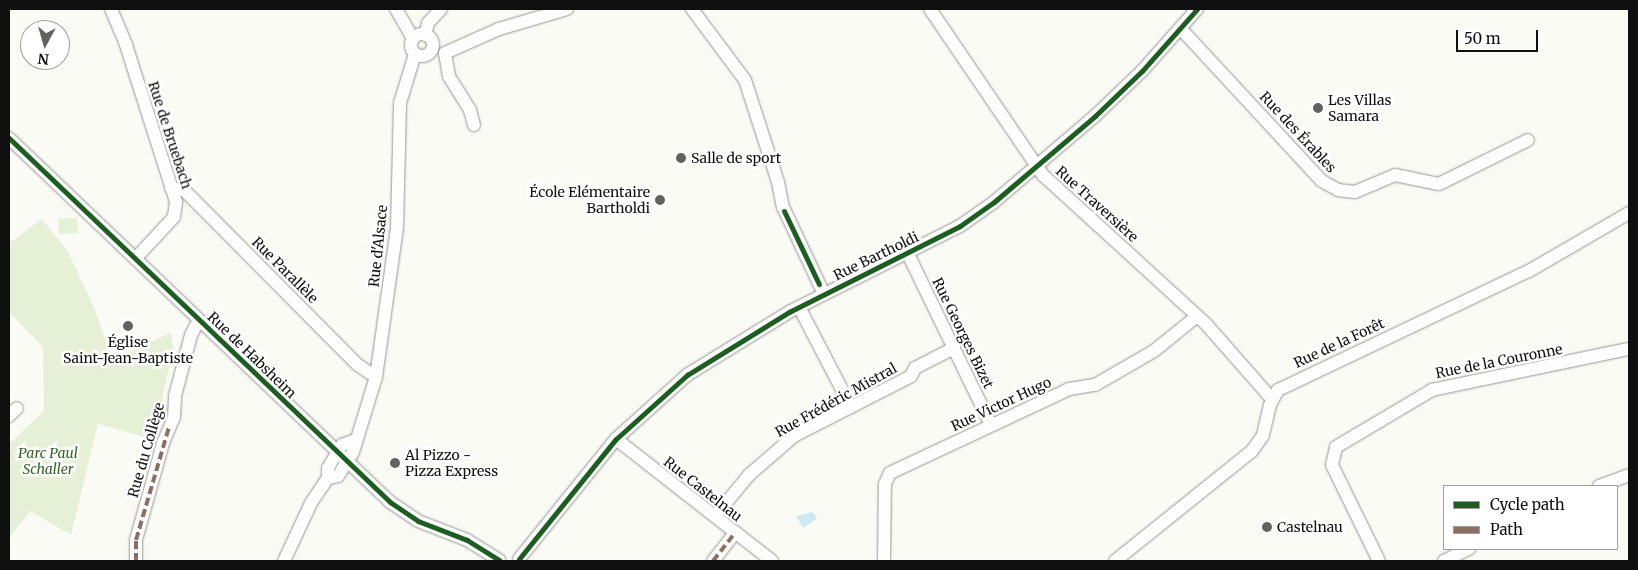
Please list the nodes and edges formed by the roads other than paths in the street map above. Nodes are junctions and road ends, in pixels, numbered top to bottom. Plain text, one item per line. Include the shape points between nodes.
1 (110, 9) edge
2 (396, 9) edge
3 (441, 9) edge
4 (566, 9) edge
5 (692, 9) edge
6 (930, 9) edge
7 (1197, 9) edge
8 (1181, 29) junction
9 (419, 37) junction
10 (432, 49) junction
11 (445, 53) junction
12 (415, 54) junction
13 (474, 125) dead end
14 (9, 138) edge
15 (1528, 140) dead end
16 (1038, 168) junction
17 (171, 188) junction
18 (1629, 213) edge
19 (908, 254) junction
20 (135, 259) junction
21 (824, 294) junction
22 (798, 307) junction
23 (1197, 316) junction
24 (199, 320) junction
25 (954, 348) junction
26 (1629, 349) edge
27 (376, 377) junction
28 (1272, 399) junction
29 (851, 406) junction
30 (992, 425) junction
31 (616, 439) junction
32 (355, 440) junction
33 (337, 453) junction
34 (347, 462) junction
35 (1629, 475) edge
36 (328, 478) junction
37 (1602, 485) edge
38 (715, 516) junction
39 (735, 533) junction
40 (1467, 550) edge
41 (521, 560) edge
42 (136, 561) edge
43 (284, 561) edge
44 (499, 561) edge
45 (713, 561) edge
46 (772, 561) edge
47 (884, 561) edge
48 (1115, 561) edge
49 (1379, 561) edge
50 (1444, 561) edge

1 - 17 street, Rue de Bruebach via 126,45
2 - 9 street
3 - 9 street
4 - 11 street via 499,30
5 - 21 street via 745,80 783,208
6 - 16 street, Rue Traversière
7 - 8 street, Rue Bartholdi
8 - 15 street, Rue des Érables via 1322,181 1338,190 1355,192 1395,175 1438,184
8 - 16 street, Rue Bartholdi via 1142,71
9 - 10 street via 431,39
9 - 12 street via 412,49
10 - 11 street
10 - 12 street via 425,56
11 - 13 street via 449,76 470,110
12 - 27 street, Rue d'Alsace via 400,103 397,227
14 - 20 street, Rue de Habsheim
16 - 19 street, Rue Bartholdi via 960,226
16 - 23 street, Rue Traversière
17 - 20 street, Rue de Bruebach via 176,202 174,217
17 - 27 street, Rue Parallèle via 184,190 358,365
18 - 28 street, Rue de la Forêt via 1529,271 1286,385
19 - 21 street, Rue Bartholdi
19 - 25 street, Rue Georges Bizet
20 - 24 street, Rue de Habsheim
21 - 22 street, Rue Bartholdi
22 - 29 street
22 - 31 street, Rue Bartholdi via 734,343 687,375
23 - 28 street, Rue Traversière
23 - 30 street, Rue Victor Hugo via 1154,351 1096,385 1069,389
24 - 33 street, Rue de Habsheim
24 - 42 street, Rue du Collège via 191,335 174,417 162,443 136,540
25 - 29 street, Rue Frédéric Mistral via 915,368 911,376
25 - 30 street, Rue Georges Bizet
26 - 49 street, Rue de la Couronne via 1599,358 1432,390 1336,447 1332,465
27 - 32 street, Rue d'Alsace
28 - 48 street via 1263,434 1252,451
29 - 38 street, Rue Frédéric Mistral via 794,436 775,451 749,475
30 - 47 street, Rue Victor Hugo via 890,473 885,484
31 - 38 street, Rue Castelnau
31 - 41 street, Rue Bartholdi
32 - 33 street via 342,445
32 - 34 street, Rue d'Alsace
33 - 34 street, Rue de Habsheim
33 - 36 street, Rue d'Alsace via 328,468
34 - 36 street, Rue d'Alsace via 338,476
34 - 44 street, Rue de Habsheim via 404,514 467,540
35 - 37 street
36 - 43 street, Rue d'Alsace via 310,503
38 - 39 street, Rue Castelnau
39 - 45 street
39 - 46 street, Rue Castelnau
40 - 50 street
41 - 44 street via 509,556

